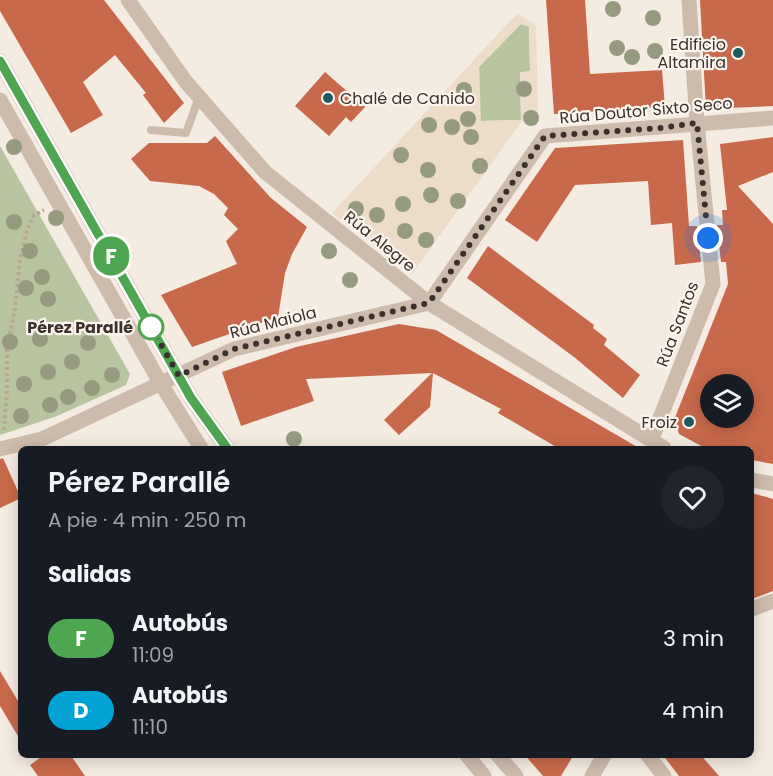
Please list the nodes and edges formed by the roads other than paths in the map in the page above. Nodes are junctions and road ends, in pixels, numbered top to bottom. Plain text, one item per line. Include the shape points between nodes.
1 (128, 0) edge
2 (689, 0) edge
3 (0, 61) edge
4 (199, 97) junction
5 (0, 100) edge
6 (773, 118) edge
7 (697, 123) junction
8 (151, 130) dead end
9 (429, 303) junction
10 (179, 376) junction
11 (161, 384) junction
12 (658, 445) edge
13 (200, 446) edge
14 (225, 446) edge
15 (0, 449) edge
16 (754, 480) edge
17 (773, 484) edge
18 (773, 601) edge
19 (754, 608) edge
20 (469, 758) edge
21 (500, 758) edge
22 (603, 758) edge
23 (649, 758) edge
24 (484, 776) edge
25 (516, 776) edge
26 (592, 776) edge
27 (664, 776) edge

1 - 4 street, Rúa Alegre
2 - 7 street, Rúa Santos
3 - 10 street
4 - 8 lane via 186,134
4 - 9 street, Rúa Alegre via 266,172
5 - 11 street
6 - 7 street, Rúa Doutor Sixto Seco
7 - 9 street, Rúa Doutor Sixto Seco via 545,136
7 - 12 street, Rúa Santos via 713,284
9 - 10 street, Rúa Maiola via 234,349
9 - 12 street, Rúa Alegre
10 - 11 street, Rúa Maiola
10 - 14 street
11 - 13 street
11 - 15 street, Rúa Maiola via 42,439
16 - 17 street
18 - 19 street
20 - 24 street
21 - 25 street
22 - 26 street
23 - 27 street

